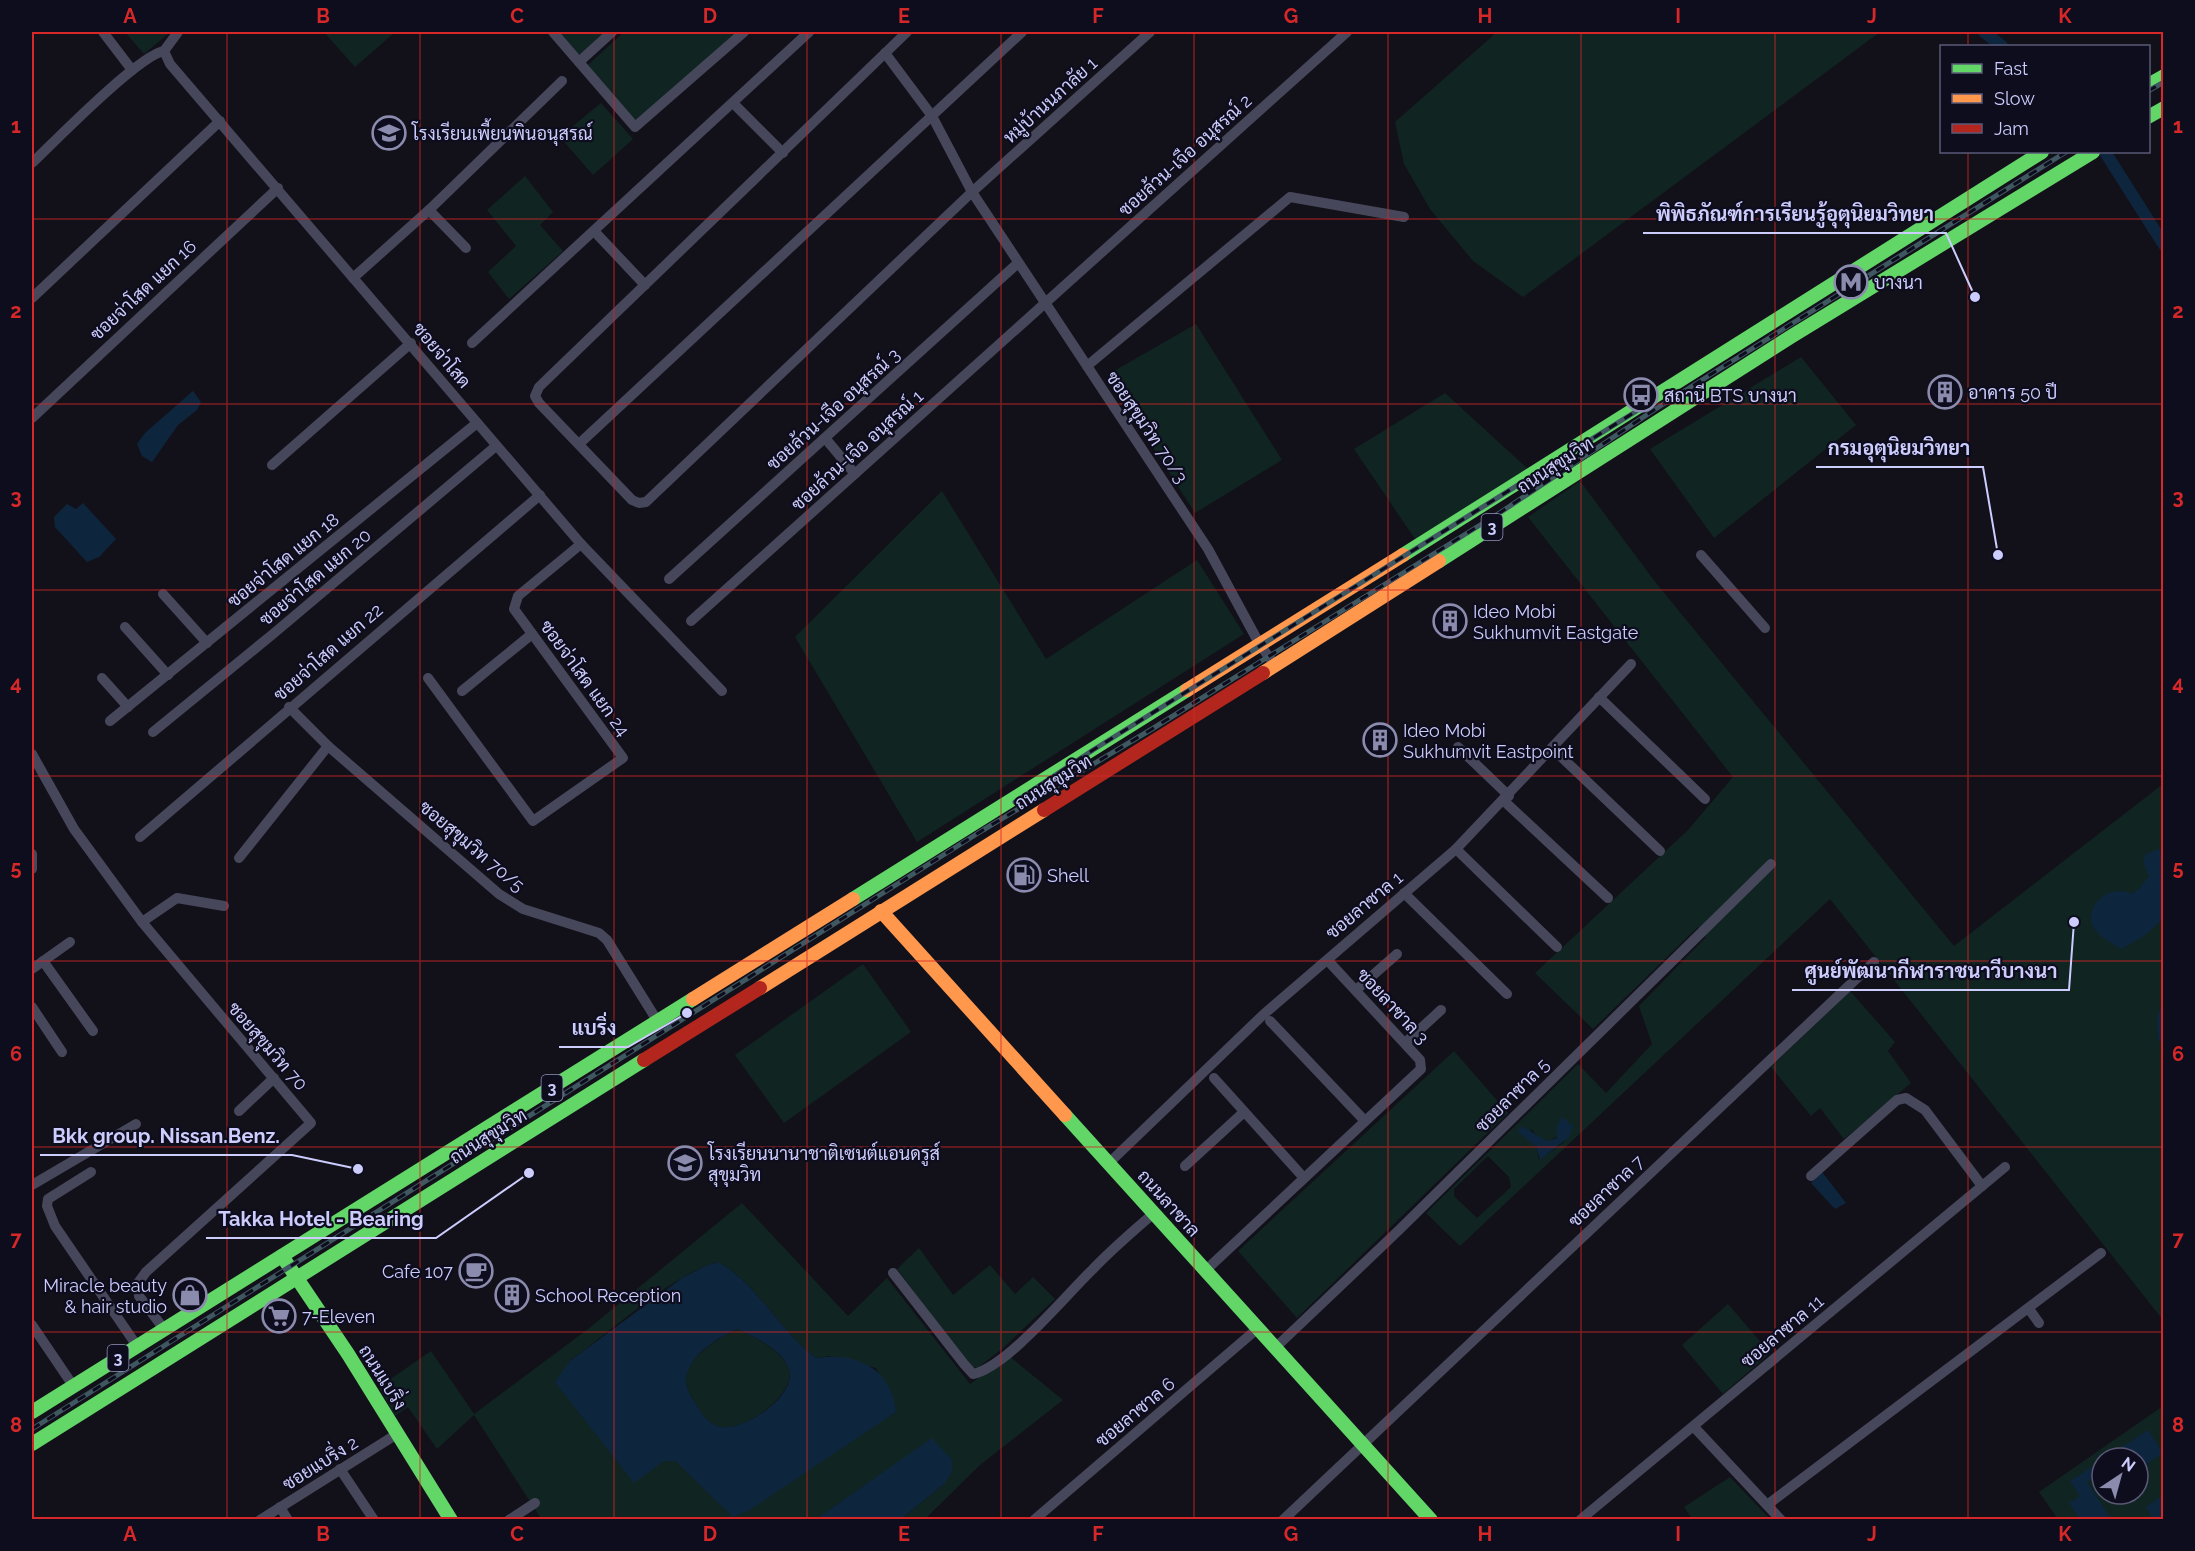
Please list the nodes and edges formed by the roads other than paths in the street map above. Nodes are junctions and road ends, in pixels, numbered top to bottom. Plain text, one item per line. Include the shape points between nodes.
1 (103, 32) edge
2 (178, 32) edge
3 (553, 32) edge
4 (612, 32) edge
5 (744, 32) edge
6 (809, 32) edge
7 (907, 32) edge
8 (1022, 32) edge
9 (1150, 32) edge
10 (1347, 32) edge
11 (164, 51) junction
12 (885, 53) junction
13 (579, 62) junction
14 (132, 70) junction
15 (2163, 76) edge
16 (562, 81) dead end
17 (2150, 84) edge
18 (733, 103) junction
19 (2163, 108) edge
20 (933, 116) junction
21 (2150, 116) edge
22 (220, 121) junction
23 (783, 153) junction
24 (2040, 153) edge
25 (2091, 153) edge
26 (32, 163) edge
27 (278, 188) junction
28 (972, 192) junction
29 (429, 210) junction
30 (1404, 217) dead end
31 (594, 231) junction
32 (466, 248) dead end
33 (1018, 263) junction
34 (353, 278) junction
35 (645, 285) junction
36 (32, 298) edge
37 (1046, 303) junction
38 (411, 343) junction
39 (472, 343) dead end
40 (1087, 366) junction
41 (32, 418) edge
42 (477, 423) junction
43 (825, 438) junction
44 (579, 444) junction
45 (496, 446) junction
46 (272, 465) dead end
47 (855, 474) junction
48 (540, 495) junction
49 (581, 544) junction
50 (1701, 555) dead end
51 (669, 579) dead end
52 (163, 594) dead end
53 (691, 621) dead end
54 (125, 627) dead end
55 (1765, 628) dead end
56 (532, 634) junction
57 (207, 643) junction
58 (1260, 645) junction
59 (1631, 664) dead end
60 (1275, 665) junction
61 (168, 675) junction
62 (102, 678) dead end
63 (428, 678) dead end
64 (462, 691) dead end
65 (722, 691) dead end
66 (1599, 697) junction
67 (128, 707) junction
68 (289, 707) junction
69 (110, 721) dead end
70 (153, 732) dead end
71 (328, 746) junction
72 (1458, 747) dead end
73 (1552, 748) junction
74 (32, 754) edge
75 (1507, 799) junction
76 (1705, 799) dead end
77 (140, 837) dead end
78 (1456, 849) junction
79 (1660, 851) dead end
80 (32, 854) edge
81 (239, 858) dead end
82 (1771, 864) dead end
83 (32, 869) edge
84 (865, 892) junction
85 (1404, 893) junction
86 (1608, 898) dead end
87 (224, 906) dead end
88 (881, 911) junction
89 (142, 922) junction
90 (70, 942) dead end
91 (1557, 947) dead end
92 (1397, 954) dead end
93 (43, 961) junction
94 (1874, 962) dead end
95 (1331, 964) dead end
96 (32, 969) edge
97 (1356, 990) junction
98 (1507, 994) dead end
99 (32, 1007) edge
100 (1441, 1010) dead end
101 (1270, 1021) dead end
102 (658, 1022) junction
103 (93, 1031) dead end
104 (1405, 1043) junction
105 (62, 1052) dead end
106 (274, 1078) junction
107 (1214, 1078) dead end
108 (239, 1111) dead end
109 (1244, 1112) junction
110 (1365, 1121) junction
111 (136, 1124) dead end
112 (1109, 1163) junction
113 (1185, 1166) dead end
114 (2005, 1167) dead end
115 (91, 1172) dead end
116 (1810, 1176) dead end
117 (1304, 1178) junction
118 (32, 1185) edge
119 (1982, 1186) junction
120 (1154, 1213) junction
121 (2101, 1253) dead end
122 (282, 1256) junction
123 (1205, 1271) junction
124 (893, 1273) dead end
125 (298, 1278) junction
126 (2029, 1310) junction
127 (2039, 1323) dead end
128 (32, 1325) edge
129 (164, 1329) junction
130 (1257, 1329) junction
131 (137, 1346) junction
132 (1275, 1348) junction
133 (74, 1387) junction
134 (32, 1412) edge
135 (1694, 1427) junction
136 (398, 1434) junction
137 (32, 1444) edge
138 (1362, 1446) junction
139 (340, 1469) junction
140 (535, 1503) dead end
141 (1767, 1505) junction
142 (280, 1507) junction
143 (450, 1519) edge
144 (260, 1520) edge
145 (288, 1520) edge
146 (374, 1520) edge
147 (508, 1520) edge
148 (1034, 1520) edge
149 (1283, 1520) edge
150 (1431, 1520) edge
151 (1580, 1520) edge
152 (1781, 1520) edge

1 - 14 street
2 - 11 street
3 - 13 street
4 - 13 street
5 - 13 street via 635,127
6 - 18 street
7 - 12 street
8 - 20 street
9 - 28 street, หมู่บ้านนภาลัย 1
10 - 37 street, ซอยล้วน-เจือ อนุสรณ์ 2
11 - 14 street via 156,52
11 - 22 street, ซอยจ่าโสด via 170,64
12 - 20 street, ซอยสุขุมวิท 70/3
12 - 23 street
14 - 26 street
15 - 17 main road
16 - 29 street
18 - 23 street
18 - 31 street
19 - 21 main road
20 - 28 street, ซอยสุขุมวิท 70/3
20 - 44 street
22 - 27 street, ซอยจ่าโสด
22 - 36 street
23 - 35 street
24 - 58 main road, ถนนสุขุมวิท / 3
25 - 60 main road, ถนนสุขุมวิท / 3 via 1792,336
27 - 34 street, ซอยจ่าโสด
27 - 41 street, ซอยจ่าโสด แยก 16
28 - 33 street, ซอยสุขุมวิท 70/3
28 - 44 street, หมู่บ้านนภาลัย 1 via 646,502 632,500
29 - 32 street
29 - 34 street
30 - 40 street via 1290,197
31 - 35 street
31 - 39 street
33 - 37 street, ซอยสุขุมวิท 70/3
33 - 43 street, ซอยล้วน-เจือ อนุสรณ์ 3
34 - 38 street, ซอยจ่าโสด
35 - 44 street via 539,387 535,396
37 - 40 street, ซอยสุขุมวิท 70/3
37 - 47 street, ซอยล้วน-เจือ อนุสรณ์ 1
38 - 42 street, ซอยจ่าโสด
38 - 46 street
40 - 58 street, ซอยสุขุมวิท 70/3 via 1208,549
42 - 45 street, ซอยจ่าโสด
42 - 57 street, ซอยจ่าโสด แยก 18
43 - 47 street
43 - 51 street, ซอยล้วน-เจือ อนุสรณ์ 3
45 - 48 street, ซอยจ่าโสด
45 - 70 street, ซอยจ่าโสด แยก 20
47 - 53 street, ซอยล้วน-เจือ อนุสรณ์ 1
48 - 49 street, ซอยจ่าโสด
48 - 68 street, ซอยจ่าโสด แยก 22
49 - 56 street, ซอยจ่าโสด แยก 24 via 514,602 514,609
49 - 65 street, ซอยจ่าโสด
50 - 55 street
52 - 57 street
54 - 61 street
56 - 63 street, ซอยจ่าโสด แยก 24 via 623,758 533,820
56 - 64 street
57 - 61 street, ซอยจ่าโสด แยก 18
58 - 60 street, ซอยสุขุมวิท 70/3
58 - 84 main road, ถนนสุขุมวิท / 3
59 - 66 street, ซอยลาซาล 1
60 - 88 main road, ถนนสุขุมวิท / 3
61 - 67 street, ซอยจ่าโสด แยก 18
62 - 67 street
66 - 73 street, ซอยลาซาล 1
66 - 76 street
67 - 69 street, ซอยจ่าโสด แยก 18
68 - 71 street, ซอยสุขุมวิท 70/5
68 - 77 street, ซอยจ่าโสด แยก 22
71 - 81 street
71 - 102 street, ซอยสุขุมวิท 70/5 via 513,904 599,933
72 - 75 street
73 - 75 street, ซอยลาซาล 1
73 - 79 street
74 - 89 street, ซอยสุขุมวิท 70 via 74,829
75 - 78 street, ซอยลาซาล 1
75 - 86 street
78 - 85 street, ซอยลาซาล 1
78 - 91 street
80 - 83 street
82 - 132 street, ซอยลาซาล 5
84 - 88 main road, ถนนลาซาล
84 - 102 main road, ถนนสุขุมวิท / 3
85 - 98 street
85 - 112 street, ซอยลาซาล 1 via 1273,1006
87 - 89 street via 177,897
88 - 112 main road, ถนนลาซาล
88 - 125 main road, ถนนสุขุมวิท / 3
89 - 106 street, ซอยสุขุมวิท 70
90 - 93 street
92 - 97 street
93 - 96 street
93 - 103 street
94 - 138 street, ซอยลาซาล 7
95 - 97 street, ซอยลาซาล 3
97 - 104 street, ซอยลาซาล 3
99 - 105 street
100 - 104 street
101 - 110 street
102 - 122 main road, ถนนสุขุมวิท / 3
104 - 110 street, ซอยลาซาล 3 via 1420,1060 1421,1069
106 - 108 street
106 - 129 street, ซอยสุขุมวิท 70 via 311,1122 138,1282 139,1296
107 - 109 street
109 - 113 street
109 - 117 street
110 - 117 street, ซอยลาซาล 3
111 - 118 street
112 - 120 main road, ถนนลาซาล
114 - 119 street, ซอยลาซาล 11
115 - 131 street via 56,1192 47,1206 55,1226
116 - 119 street via 1897,1100 1906,1098 1925,1110
117 - 123 street, ซอยลาซาล 3
119 - 135 street, ซอยลาซาล 11
120 - 123 main road, ถนนลาซาล
120 - 124 street via 1004,1357 973,1374
121 - 126 street
122 - 125 main road, ถนนแบริ่ง
122 - 129 main road, ถนนสุขุมวิท / 3
123 - 130 main road, ถนนลาซาล
125 - 136 main road, ถนนแบริ่ง
125 - 137 main road, ถนนสุขุมวิท / 3
126 - 127 street
126 - 141 street
128 - 133 street
129 - 131 main road, ถนนสุขุมวิท / 3
130 - 132 main road, ถนนลาซาล
130 - 148 street, ซอยลาซาล 6
131 - 133 main road, ถนนสุขุมวิท / 3
132 - 138 main road, ถนนลาซาล
133 - 134 main road, ถนนสุขุมวิท / 3
135 - 141 street
135 - 151 street, ซอยลาซาล 11
136 - 139 street, ซอยแบริ่ง 2
136 - 143 main road, ถนนแบริ่ง
138 - 149 street, ซอยลาซาล 7
138 - 150 main road, ถนนลาซาล
139 - 142 street, ซอยแบริ่ง 2
139 - 146 street
140 - 147 street
141 - 152 street
142 - 144 street, ซอยแบริ่ง 2
142 - 145 street

